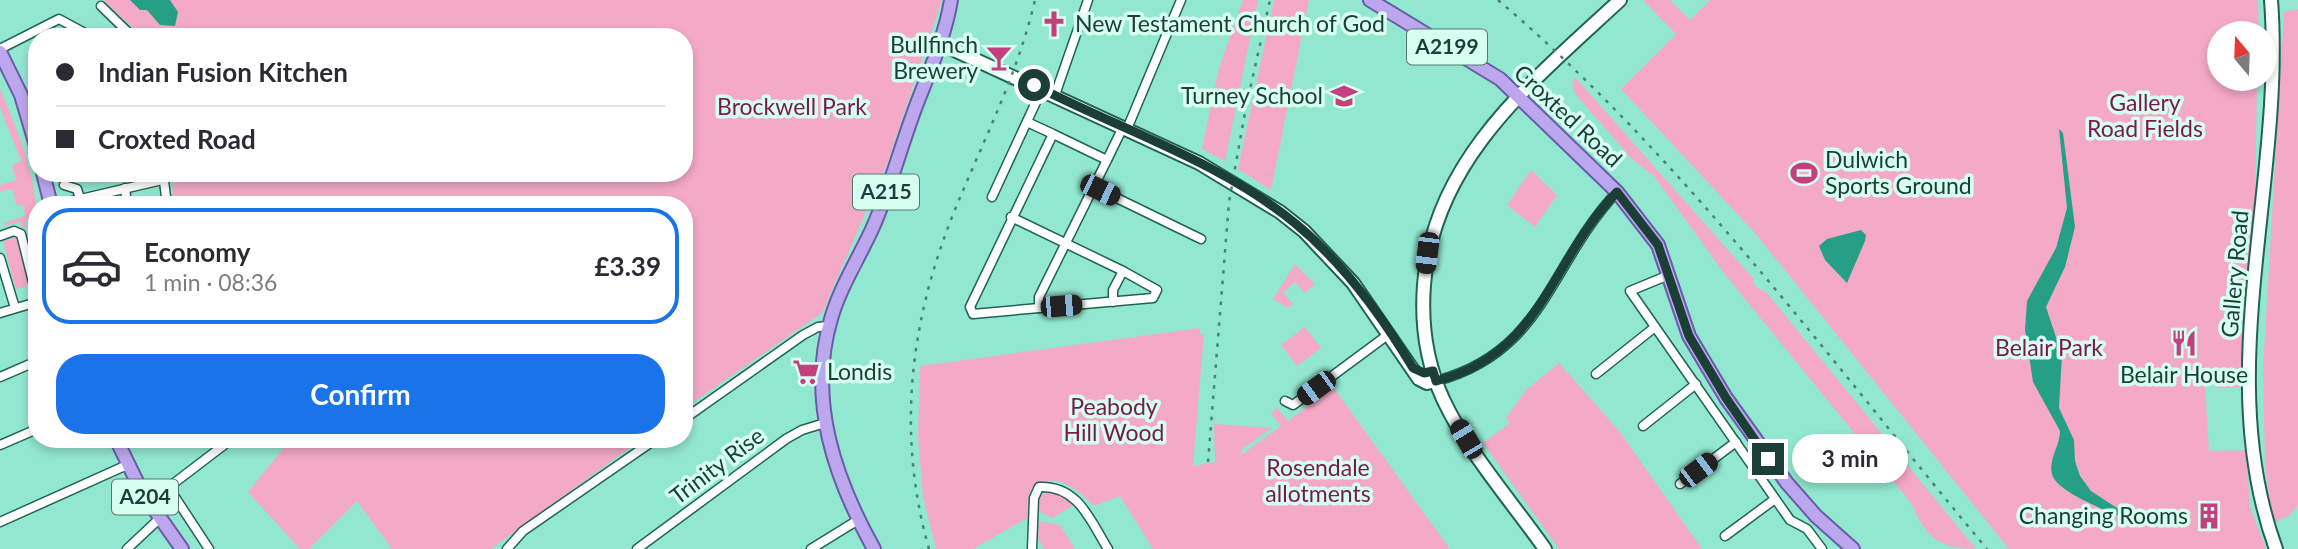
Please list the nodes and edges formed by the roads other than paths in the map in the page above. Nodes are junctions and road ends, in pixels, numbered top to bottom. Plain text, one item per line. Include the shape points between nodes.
1 (951, 0) edge
2 (1088, 0) edge
3 (1181, 0) edge
4 (1370, 0) edge
5 (1620, 0) edge
6 (2271, 0) edge
7 (101, 6) dead end
8 (42, 28) edge
9 (76, 28) edge
10 (124, 28) edge
11 (28, 35) edge
12 (939, 43) junction
13 (0, 50) edge
14 (1042, 89) junction
15 (1055, 95) junction
16 (1521, 97) junction
17 (28, 110) edge
18 (1027, 122) junction
19 (1125, 128) junction
20 (1053, 134) junction
21 (1107, 160) junction
22 (146, 182) edge
23 (64, 185) dead end
24 (1094, 187) junction
25 (125, 188) junction
26 (1617, 192) junction
27 (79, 196) edge
28 (99, 196) edge
29 (126, 196) edge
30 (992, 197) dead end
31 (1012, 217) junction
32 (0, 236) edge
33 (1202, 239) dead end
34 (1066, 243) junction
35 (0, 258) edge
36 (28, 265) edge
37 (1123, 271) junction
38 (1669, 275) junction
39 (1624, 283) dead end
40 (1630, 291) junction
41 (1113, 302) junction
42 (28, 304) edge
43 (1039, 308) junction
44 (15, 309) junction
45 (0, 313) edge
46 (829, 326) junction
47 (1655, 327) junction
48 (1390, 334) junction
49 (28, 365) edge
50 (1596, 374) dead end
51 (1435, 376) junction
52 (0, 377) edge
53 (1696, 384) junction
54 (1285, 401) dead end
55 (693, 413) edge
56 (825, 423) junction
57 (1643, 426) dead end
58 (28, 433) edge
59 (1736, 442) junction
60 (0, 445) edge
61 (120, 448) edge
62 (220, 448) edge
63 (643, 448) edge
64 (127, 464) junction
65 (1680, 484) dead end
66 (169, 488) junction
67 (1775, 499) junction
68 (148, 503) junction
69 (159, 519) junction
70 (858, 520) junction
71 (0, 522) edge
72 (1725, 536) dead end
73 (127, 549) edge
74 (182, 549) edge
75 (209, 549) edge
76 (507, 549) edge
77 (637, 549) edge
78 (811, 549) edge
79 (874, 549) edge
80 (1032, 549) edge
81 (1108, 549) edge
82 (1545, 549) edge
83 (1822, 549) edge
84 (1853, 549) edge
85 (2276, 549) edge

1 - 12 main road, A215
2 - 15 street
3 - 19 street
4 - 16 main road, Croxted Road / A2199 via 1500,79
5 - 16 street
6 - 85 street, Gallery Road via 2250,383 2259,502
7 - 10 street
8 - 9 street via 59,19
11 - 13 street
12 - 14 street
12 - 46 main road, A215 via 881,208
13 - 17 main road
14 - 15 street
14 - 18 street
15 - 19 street
16 - 26 main road, Croxted Road / A2199
16 - 51 street via 1464,163 1431,234 1423,314
18 - 20 street
18 - 30 street
19 - 21 street
19 - 48 street via 1199,163 1295,224 1353,283
20 - 21 street
20 - 31 street
21 - 24 street
22 - 25 street
23 - 27 street via 74,186
24 - 33 street
24 - 34 street
25 - 28 street
25 - 29 street
26 - 38 main road, Croxted Road / A2199 via 1658,245
26 - 51 street via 1587,226 1521,333 1485,362
31 - 34 street
31 - 43 street via 970,311
32 - 36 street via 14,231 20,234
34 - 37 street
34 - 43 street via 1039,297
35 - 44 street
37 - 41 street via 1113,290
37 - 41 street via 1155,287 1157,294
38 - 40 street
38 - 84 main road, Croxted Road / A2199 via 1689,336 1754,440 1816,516
39 - 40 street
40 - 47 street
41 - 43 street
42 - 44 street
44 - 45 street
46 - 55 street via 803,335
46 - 56 main road, A215
47 - 50 street
47 - 53 street
48 - 51 street via 1413,368
48 - 54 street via 1293,405
49 - 52 street
51 - 82 street via 1466,439
53 - 57 street
53 - 59 street
56 - 70 main road, A215 via 834,464
56 - 77 street, Trinity Rise via 786,439
58 - 60 street
59 - 65 street
59 - 67 street
61 - 64 main road, A204
62 - 66 street
63 - 76 street via 523,531
64 - 68 main road, A204
64 - 71 street
66 - 68 street
66 - 75 street
67 - 72 street
67 - 83 street
68 - 69 main road, A204
69 - 73 street
69 - 74 main road, A204
70 - 78 street
70 - 79 main road, A215
80 - 81 street via 1034,498 1039,487 1055,486 1078,500

